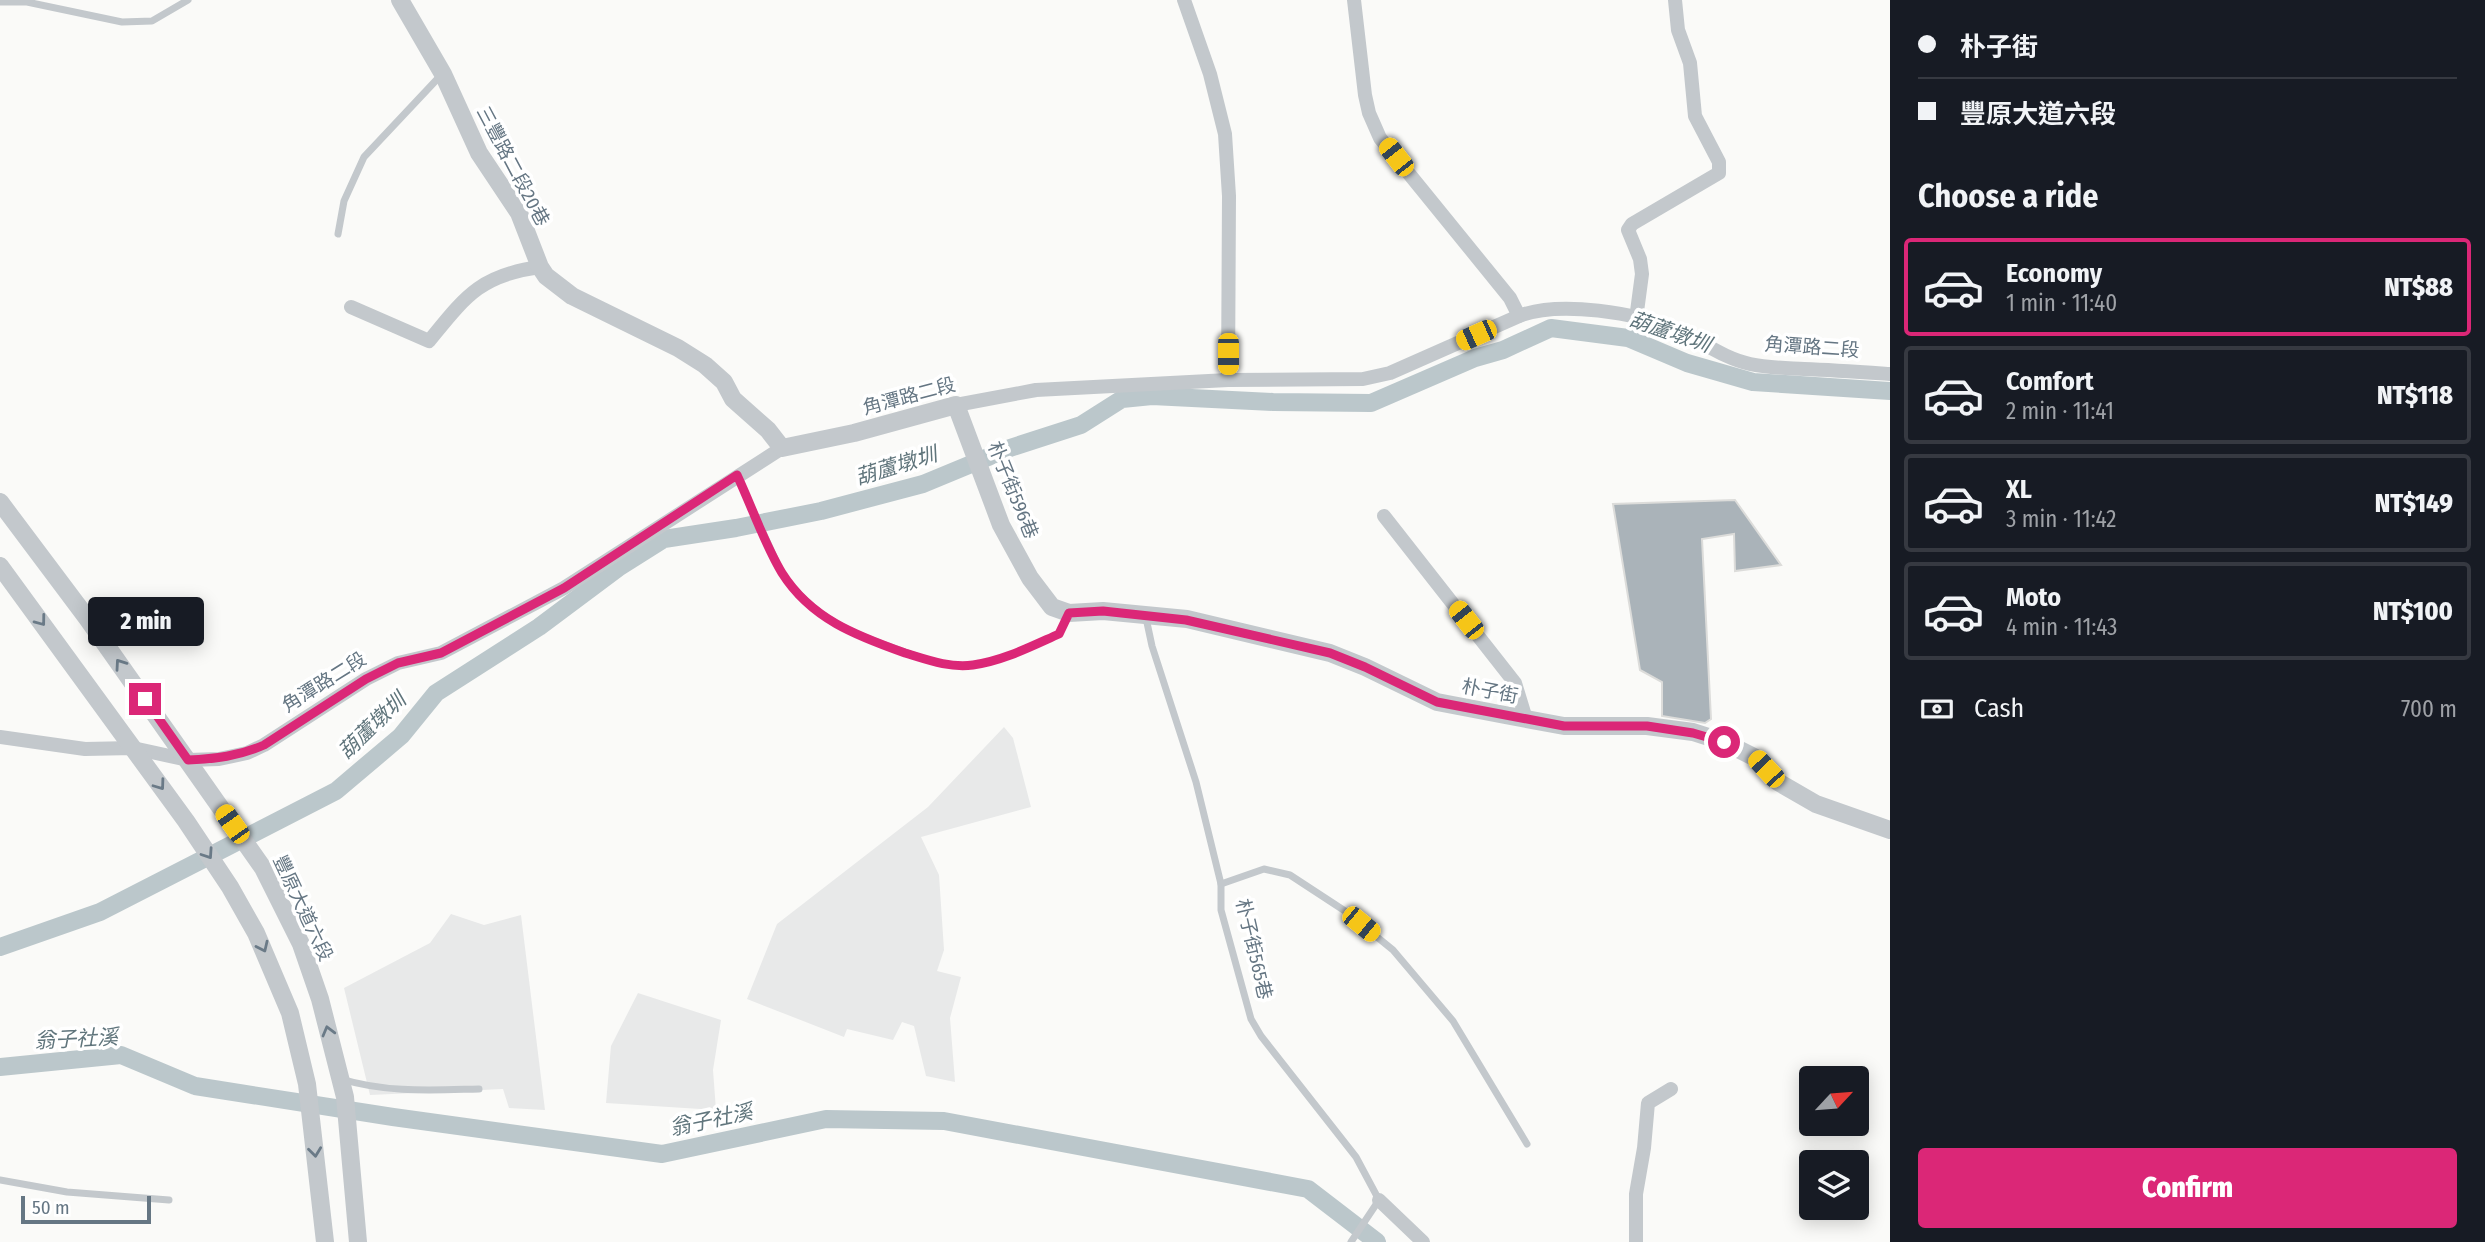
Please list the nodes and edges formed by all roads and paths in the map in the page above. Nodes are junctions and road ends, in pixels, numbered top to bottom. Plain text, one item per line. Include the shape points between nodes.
1 (188, 0) edge
2 (400, 0) edge
3 (1184, 0) edge
4 (1354, 0) edge
5 (1675, 0) edge
6 (0, 2) edge
7 (443, 74) junction
8 (338, 234) dead end
9 (540, 267) junction
10 (351, 307) dead end
11 (1519, 316) junction
12 (1636, 319) junction
13 (1890, 373) edge
14 (1228, 380) junction
15 (956, 404) junction
16 (782, 448) junction
17 (737, 475) junction
18 (0, 502) edge
19 (1384, 516) dead end
20 (0, 566) edge
21 (1069, 613) junction
22 (1145, 615) junction
23 (1526, 719) junction
24 (0, 737) edge
25 (133, 748) junction
26 (188, 760) junction
27 (1890, 830) edge
28 (1221, 884) junction
29 (340, 1079) junction
30 (479, 1089) dead end
31 (1671, 1089) dead end
32 (1527, 1144) dead end
33 (0, 1180) edge
34 (169, 1200) dead end
35 (1376, 1203) junction
36 (325, 1236) edge
37 (358, 1240) edge
38 (1351, 1242) edge
39 (1423, 1242) edge
40 (1636, 1242) edge

1 - 6 lane via 152,21 122,22 27,2
2 - 7 street, 三豐路二段20巷
3 - 14 street via 1225,134
4 - 11 street via 1365,95 1380,138 1503,289
5 - 12 street via 1678,30 1690,63 1695,116 1720,169 1628,230 1642,274
7 - 8 lane via 364,157 344,201
7 - 9 street, 三豐路二段20巷 via 479,153 519,213
9 - 10 street via 485,282 464,298 429,341
9 - 16 street, 三豐路二段20巷 via 572,296 705,365
11 - 12 street, 角潭路二段 via 1533,310 1572,309
11 - 14 street, 角潭路二段 via 1377,377
12 - 13 street, 角潭路二段 via 1677,330 1749,364
14 - 15 street, 角潭路二段 via 1035,390
15 - 16 street, 角潭路二段
15 - 21 street, 朴子街596巷 via 1001,524 1030,578 1052,607
16 - 17 street, 角潭路二段
17 - 21 lane via 781,572 826,618 857,636 939,664 974,665 1059,634
17 - 26 street, 角潭路二段 via 564,588 441,653 398,663 366,679 264,745 228,757
26 -> 18 street, 豐原大道六段
19 - 23 street via 1515,682
20 -> 25 street
21 - 22 street, 朴子街
22 - 23 street, 朴子街 via 1330,653 1437,702
22 - 28 lane, 朴子街565巷 via 1196,782
23 - 27 street, 朴子街 via 1564,726 1647,726 1724,742 1754,757 1778,782 1816,804
24 - 25 street, 角潭路二段 via 85,748
25 - 26 street, 角潭路二段
25 -> 36 street via 230,887 278,981 307,1084
29 -> 26 street, 豐原大道六段 via 301,944 261,865
28 - 32 lane via 1264,869 1290,875 1393,950 1453,1021
28 - 35 lane, 朴子街565巷 via 1221,910 1251,1019 1356,1157
29 - 30 lane via 370,1088
29 - 37 street, 豐原大道六段
31 - 40 street via 1648,1103 1636,1194
33 - 34 lane via 67,1192
35 - 38 lane
35 - 39 street, 朴子街565巷

